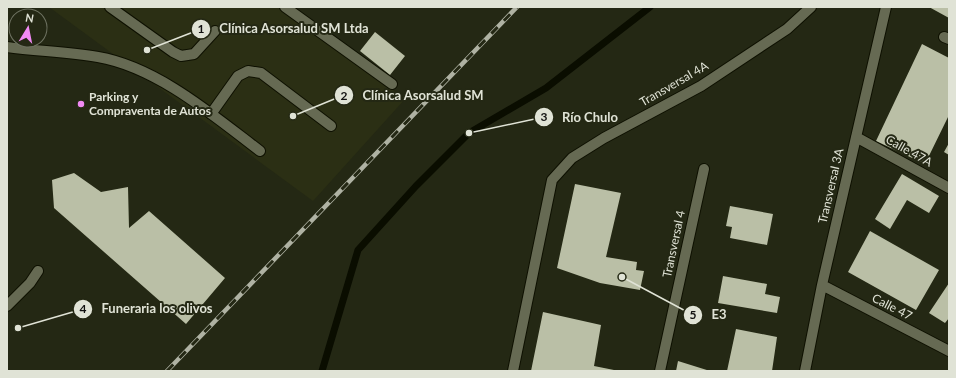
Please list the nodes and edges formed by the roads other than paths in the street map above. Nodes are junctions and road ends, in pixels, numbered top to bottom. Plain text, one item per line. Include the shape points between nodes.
1 (110, 7) edge
2 (284, 7) edge
3 (812, 7) edge
4 (886, 7) edge
5 (214, 30) dead end
6 (7, 47) edge
7 (392, 84) dead end
8 (211, 114) junction
9 (331, 126) dead end
10 (856, 137) junction
11 (260, 151) dead end
12 (704, 169) dead end
13 (949, 188) edge
14 (38, 271) dead end
15 (822, 285) junction
16 (7, 306) edge
17 (949, 351) edge
18 (513, 371) edge
19 (660, 371) edge
20 (805, 371) edge

1 - 5 street via 181,56 194,54
2 - 7 street
3 - 18 street, Transversal 4A via 787,29 700,86 572,158 552,180
4 - 10 street, Transversal 3A
6 - 8 street via 99,57 126,65 181,92
8 - 9 street via 238,76 248,71 261,73
8 - 11 street
10 - 13 street, Calle 47A
10 - 15 street, Transversal 3A
12 - 19 street, Transversal 4
14 - 16 street
15 - 17 street, Calle 47
15 - 20 street, Transversal 3A

